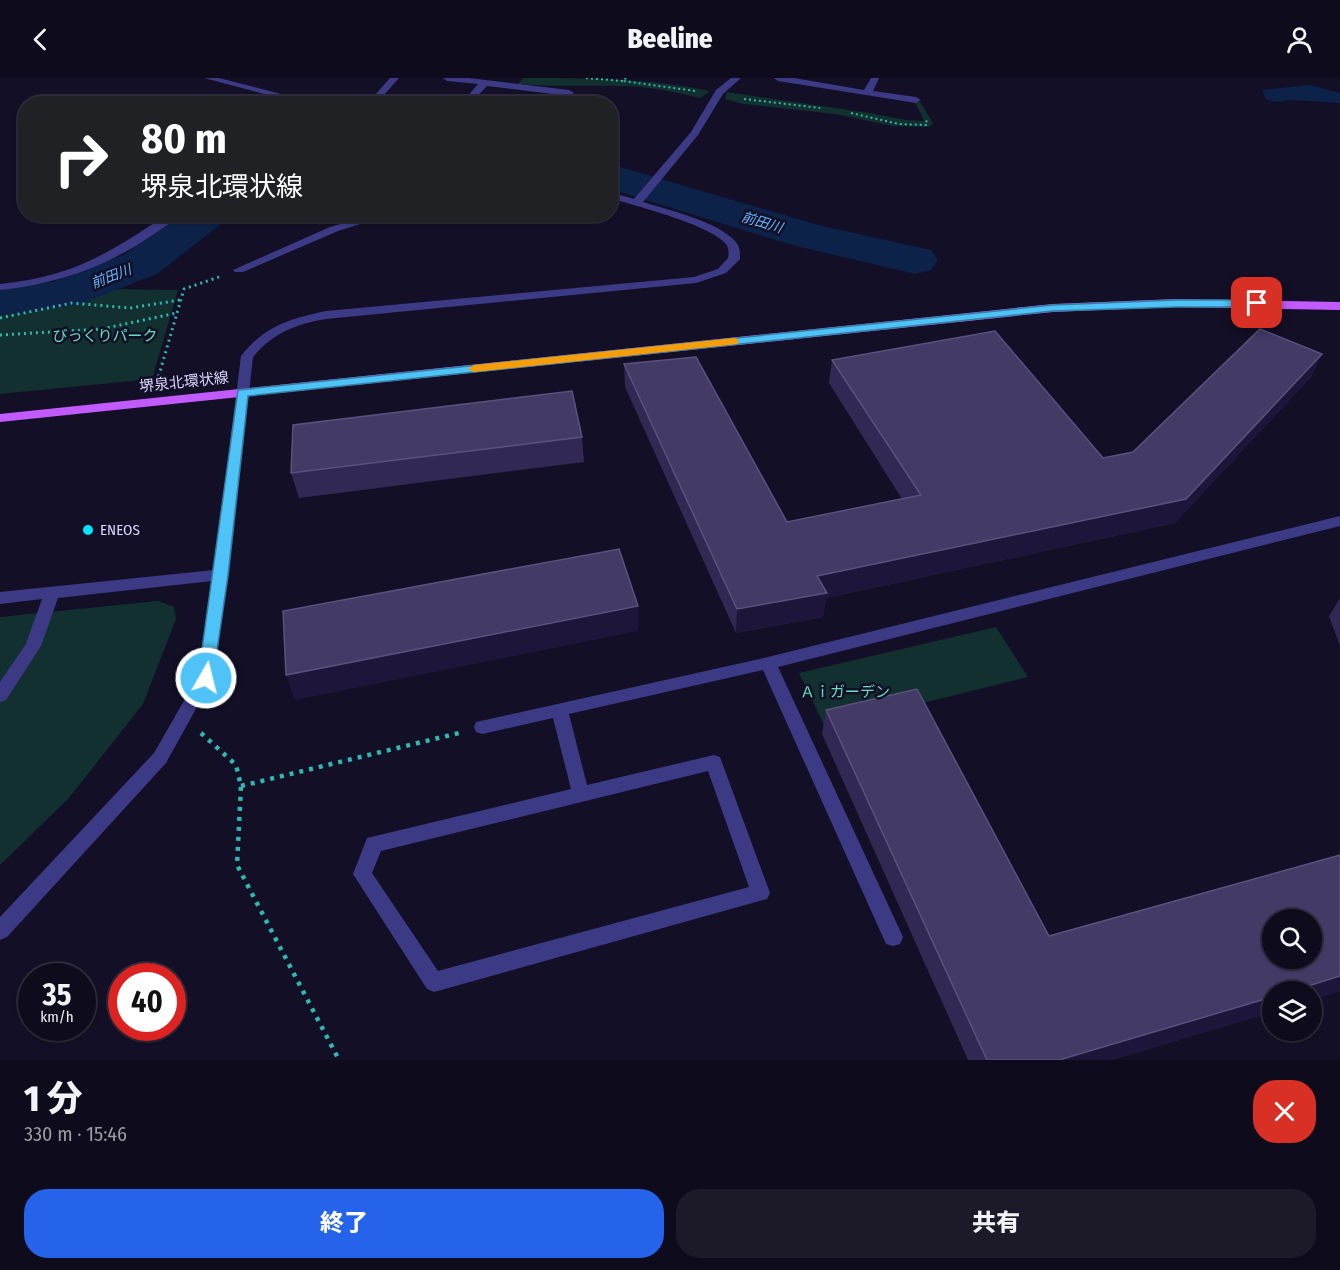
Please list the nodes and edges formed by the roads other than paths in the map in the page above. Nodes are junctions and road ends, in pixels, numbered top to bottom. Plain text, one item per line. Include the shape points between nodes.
1 (208, 78) edge
2 (256, 78) edge
3 (395, 78) edge
4 (447, 78) edge
5 (737, 78) edge
6 (778, 78) edge
7 (875, 78) edge
8 (484, 82) junction
9 (249, 88) junction
10 (569, 93) dead end
11 (867, 93) junction
12 (282, 96) edge
13 (378, 96) edge
14 (472, 96) edge
15 (916, 100) road end
16 (618, 197) edge
17 (636, 203) junction
18 (163, 222) edge
19 (359, 222) edge
20 (239, 270) road end
21 (0, 287) edge
22 (1340, 306) edge
23 (242, 393) junction
24 (0, 418) edge
25 (1340, 521) edge
26 (221, 575) junction
27 (52, 594) junction
28 (0, 598) edge
29 (768, 663) junction
30 (0, 694) edge
31 (559, 710) junction
32 (483, 727) road end
33 (581, 794) junction
34 (0, 931) edge
35 (894, 937) dead end

1 - 9 street
2 - 9 street
3 - 13 street
4 - 8 street
5 - 17 street via 716,96 695,133
6 - 11 street
7 - 11 street
8 - 10 street
8 - 14 street
9 - 12 street
11 - 15 street
16 - 17 street
17 - 23 street via 713,231 731,243 734,259 722,271 696,280 300,320 275,329 247,356
18 - 21 street via 101,261 65,274
19 - 20 street
22 - 23 main road, 堺泉北環状線 via 1176,303 1053,308
23 - 24 main road, 堺泉北環状線
23 - 26 street
25 - 29 street
26 - 27 street
26 - 34 street via 206,678 160,758
27 - 28 street
27 - 30 street via 33,646
29 - 31 street
29 - 35 street
31 - 32 street
31 - 33 street
33 - 33 street via 374,844 362,874 434,982 760,893 714,762

